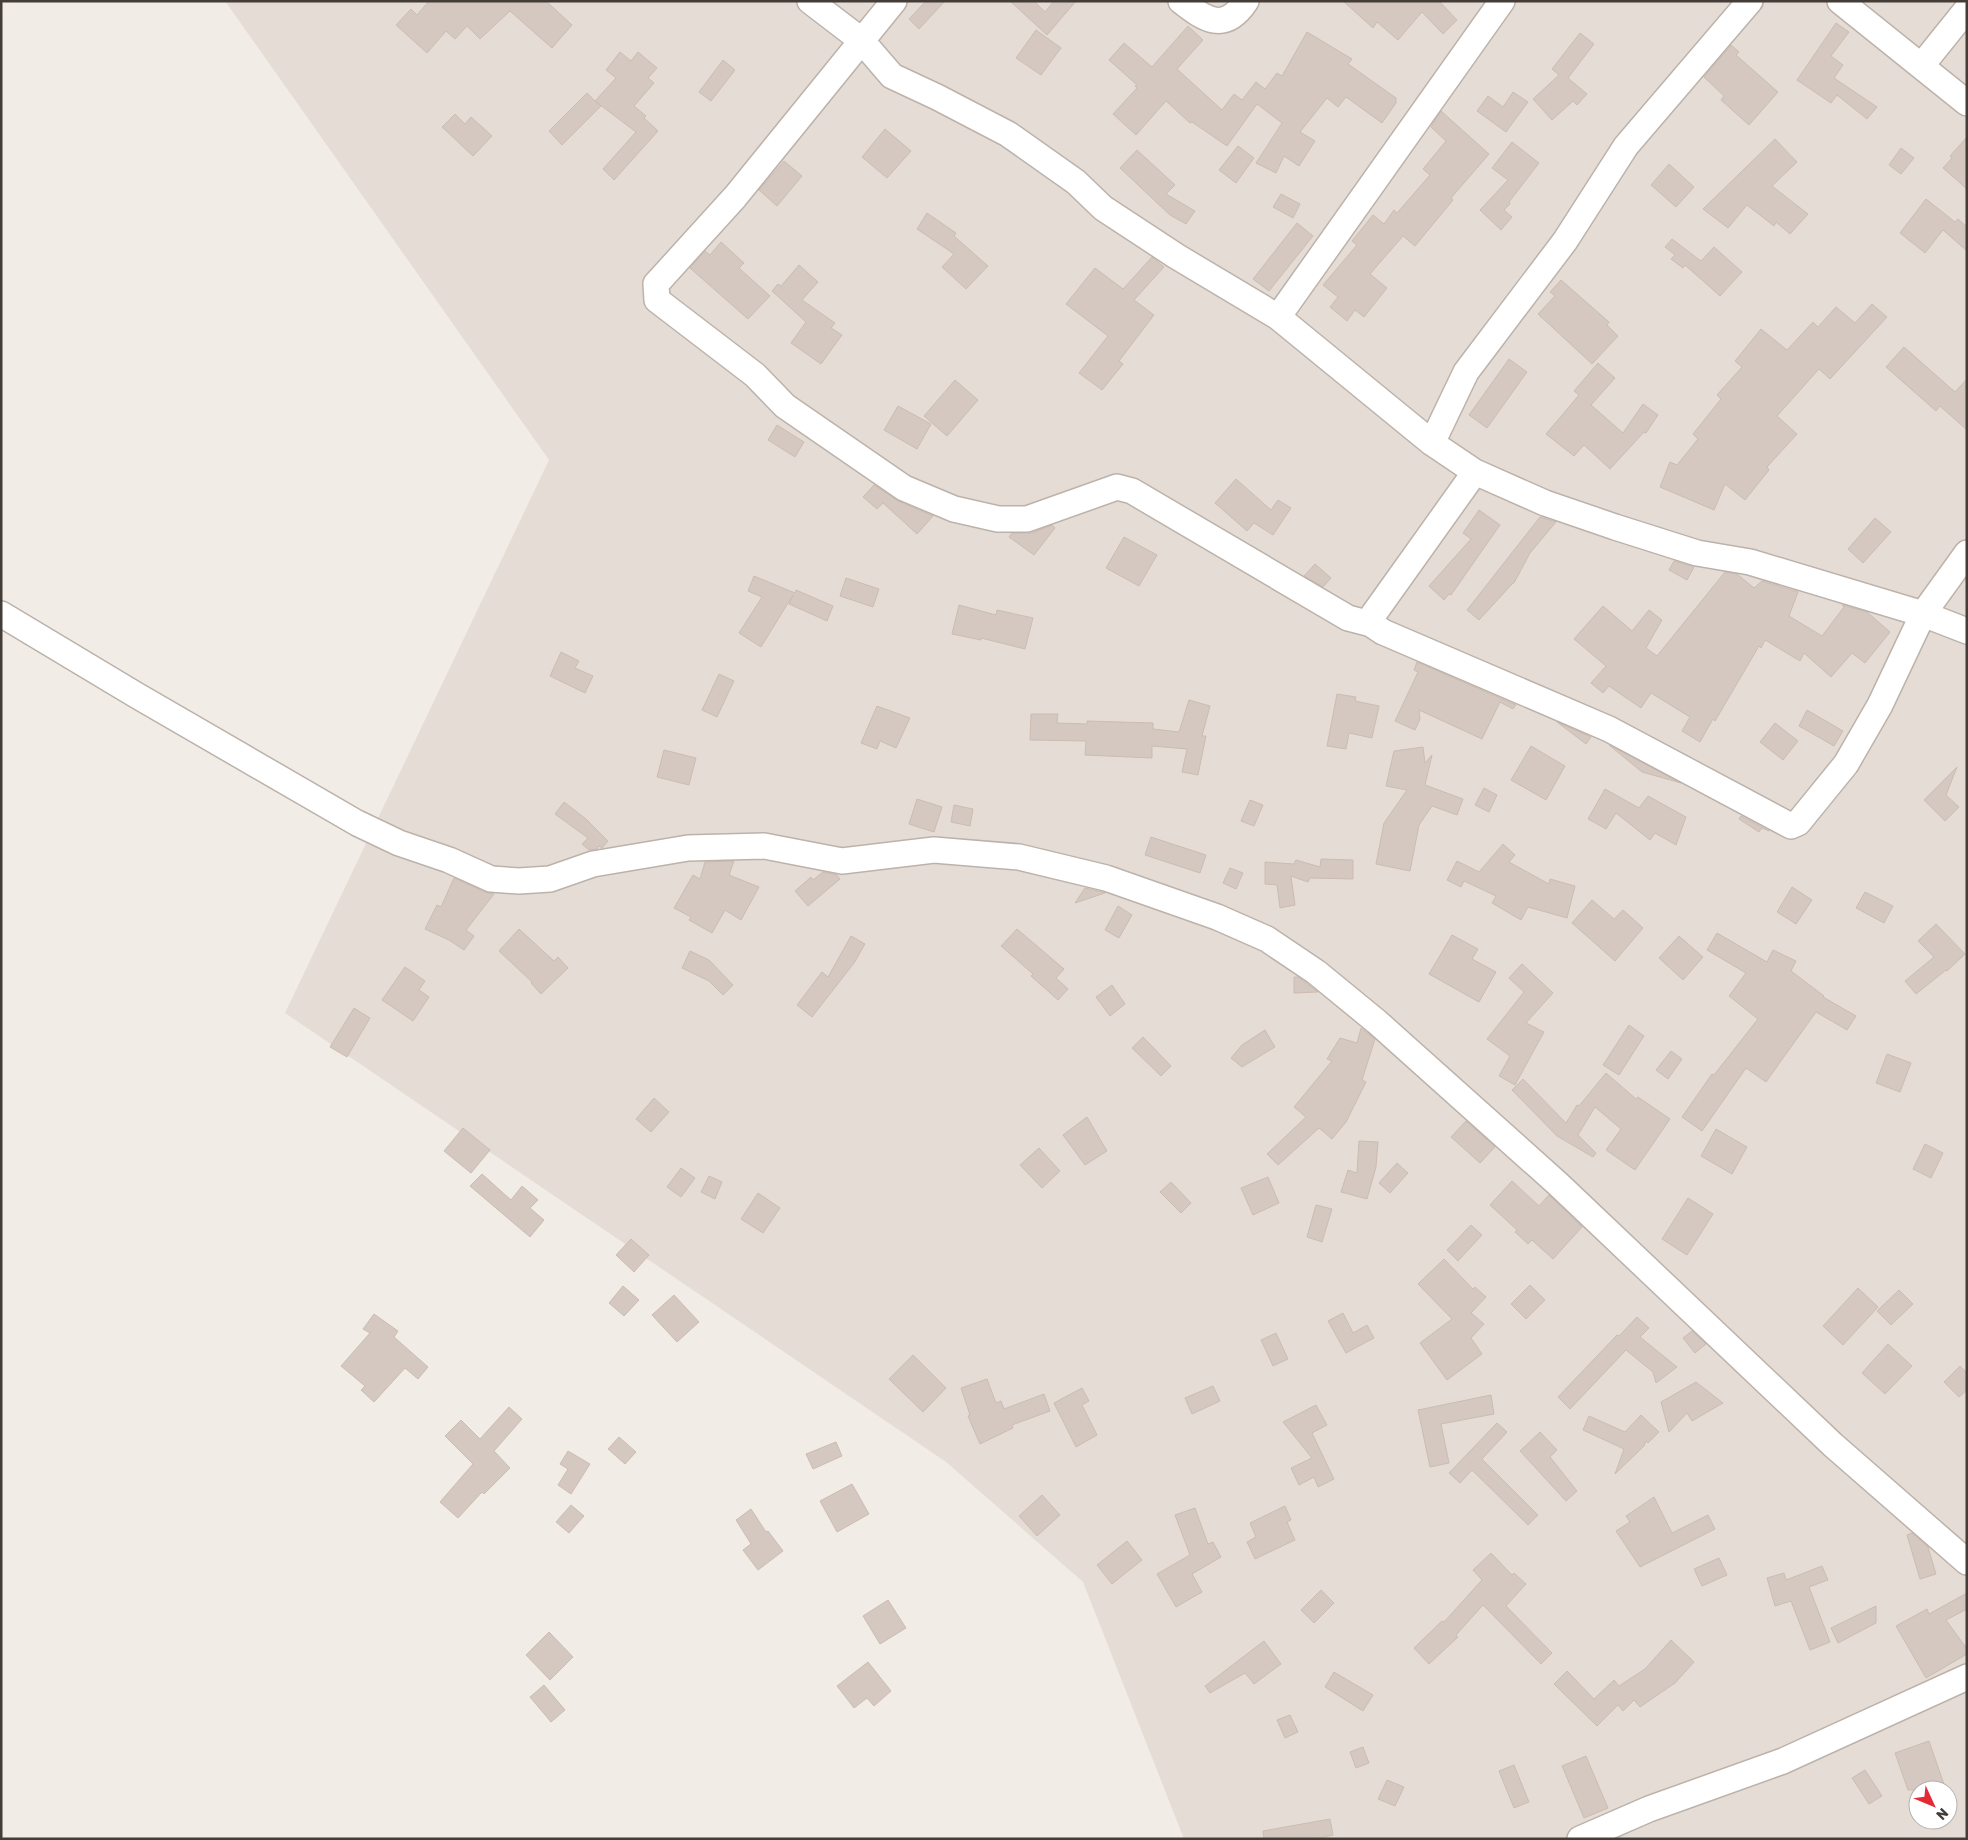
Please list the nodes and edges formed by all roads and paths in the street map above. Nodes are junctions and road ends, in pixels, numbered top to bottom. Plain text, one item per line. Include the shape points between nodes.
1 (810, 1) edge
2 (894, 1) edge
3 (1181, 1) edge
4 (1246, 1) edge
5 (1502, 1) edge
6 (1750, 1) edge
7 (1840, 1) edge
8 (1967, 9) edge
9 (861, 40) junction
10 (1922, 65) junction
11 (1967, 103) edge
12 (1278, 317) junction
13 (1432, 443) junction
14 (1475, 472) junction
15 (1967, 553) edge
16 (1, 614) edge
17 (1923, 614) junction
18 (1370, 624) junction
19 (1967, 631) edge
20 (1967, 1562) edge
21 (1967, 1677) edge
22 (1580, 1839) edge

1 - 9 street
2 - 9 street
3 - 4 street via 1202,18 1222,21 1239,12
5 - 12 street
6 - 13 street via 1626,146 1565,241 1466,372
7 - 10 street
8 - 10 street
9 - 12 street via 892,76 1008,134 1076,182 1103,208
9 - 18 street via 735,197 656,284 657,300 755,375 785,406 904,488 954,509 998,519 1028,519 1117,487 1132,491 1348,618
10 - 11 street
12 - 13 street
13 - 14 street
14 - 17 street via 1545,504 1688,550 1750,562
14 - 18 street via 1373,615
15 - 17 street
16 - 20 street via 357,822 491,879 550,878 593,864 688,848 764,846 842,861 934,850 1019,857 1106,878 1217,916 1267,939 1316,972 1377,1022 1558,1184 1833,1445
17 - 18 street via 1880,705 1846,764 1798,823 1791,826 1608,729
17 - 19 street
21 - 22 street via 1783,1761 1649,1809

